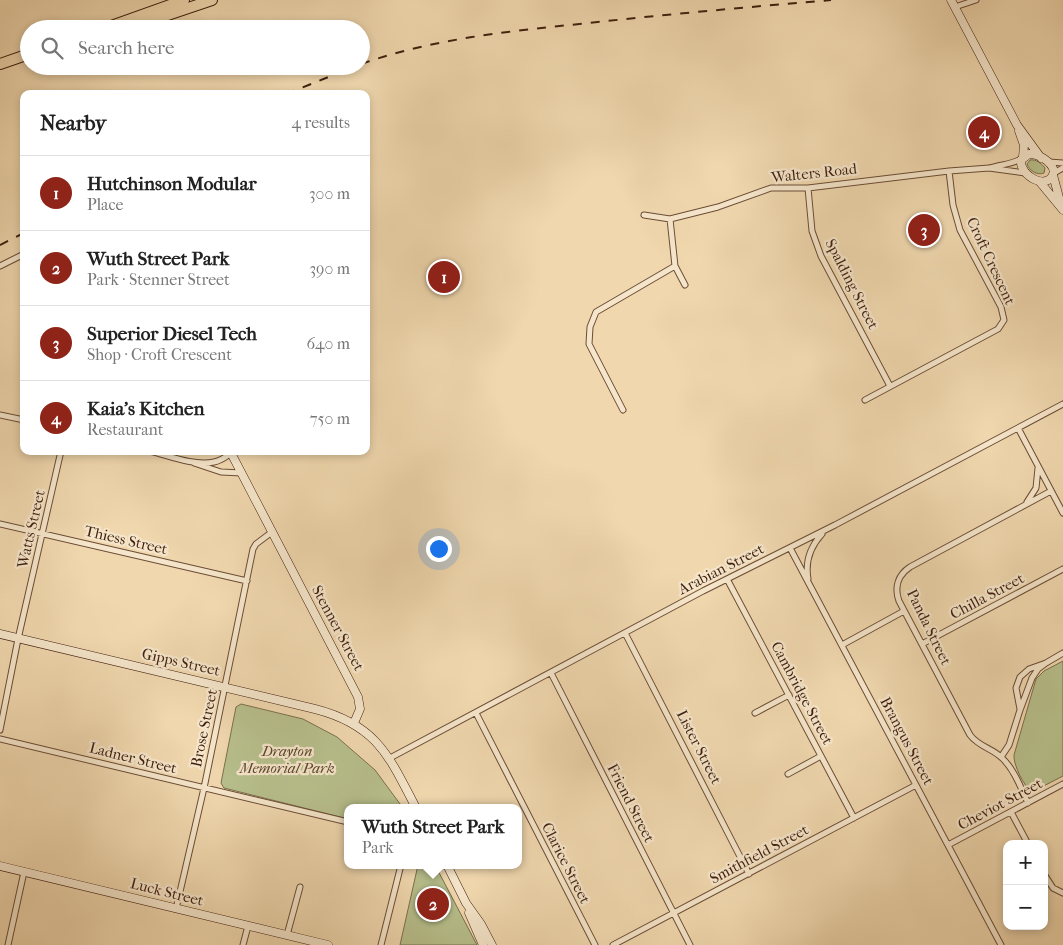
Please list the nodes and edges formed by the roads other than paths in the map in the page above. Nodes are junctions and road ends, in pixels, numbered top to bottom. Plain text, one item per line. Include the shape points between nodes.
1 (184, 0) edge
2 (212, 0) edge
3 (976, 0) edge
4 (953, 3) edge
5 (128, 20) edge
6 (153, 20) edge
7 (20, 58) edge
8 (20, 62) edge
9 (0, 66) edge
10 (1017, 124) junction
11 (1022, 158) junction
12 (1041, 158) junction
13 (1049, 162) junction
14 (1063, 163) edge
15 (989, 168) junction
16 (1063, 168) edge
17 (950, 171) junction
18 (1025, 173) junction
19 (1053, 174) junction
20 (1039, 181) junction
21 (808, 188) junction
22 (1062, 209) edge
23 (644, 215) dead end
24 (670, 218) junction
25 (20, 256) edge
26 (0, 266) edge
27 (675, 266) junction
28 (685, 285) dead end
29 (890, 386) junction
30 (865, 400) dead end
31 (1063, 404) edge
32 (623, 410) dead end
33 (0, 415) edge
34 (20, 419) edge
35 (1018, 428) junction
36 (60, 455) edge
37 (166, 455) edge
38 (226, 455) edge
39 (233, 455) edge
40 (190, 461) junction
41 (1037, 464) junction
42 (242, 473) junction
43 (1051, 491) junction
44 (1023, 506) junction
45 (1063, 513) edge
46 (0, 524) edge
47 (826, 530) junction
48 (272, 532) junction
49 (43, 534) junction
50 (790, 548) junction
51 (1063, 569) edge
52 (728, 579) junction
53 (247, 581) junction
54 (811, 587) junction
55 (904, 612) junction
56 (625, 633) junction
57 (0, 634) edge
58 (18, 639) junction
59 (922, 644) junction
60 (842, 645) junction
61 (1063, 654) edge
62 (1046, 663) junction
63 (550, 673) junction
64 (225, 687) junction
65 (789, 695) junction
66 (1020, 710) junction
67 (476, 712) junction
68 (755, 712) dead end
69 (354, 723) junction
70 (0, 730) edge
71 (0, 739) edge
72 (822, 756) junction
73 (1001, 757) junction
74 (390, 758) junction
75 (788, 774) dead end
76 (1063, 784) edge
77 (916, 785) junction
78 (204, 788) junction
79 (1028, 803) junction
80 (414, 804) edge
81 (1011, 812) junction
82 (854, 818) junction
83 (344, 821) edge
84 (1026, 840) edge
85 (948, 845) junction
86 (0, 866) edge
87 (399, 869) edge
88 (449, 869) edge
89 (24, 872) junction
90 (749, 874) junction
91 (1048, 880) edge
92 (300, 887) dead end
93 (1063, 894) edge
94 (466, 903) junction
95 (176, 908) junction
96 (673, 914) junction
97 (248, 926) junction
98 (287, 935) junction
99 (8, 945) edge
100 (243, 945) edge
101 (328, 945) edge
102 (382, 945) edge
103 (483, 945) edge
104 (492, 945) edge
105 (595, 945) edge
106 (613, 945) edge
107 (690, 945) edge
108 (1001, 945) edge

1 - 5 highway
2 - 6 highway
3 - 4 street
4 - 10 main road
7 - 9 highway
8 - 9 highway
10 - 11 main road via 1024,144
10 - 12 main road
11 - 12 main road via 1031,153
11 - 15 street, Walters Road
11 - 18 main road via 1020,166
12 - 13 main road
13 - 14 street
13 - 19 main road
15 - 17 street, Walters Road
15 - 18 street, Walters Road
16 - 19 street
17 - 21 street, Walters Road
17 - 29 street, Croft Crescent via 953,205 960,230 1001,307 1004,320 998,329
18 - 20 main road
19 - 20 main road via 1047,181
19 - 22 main road
20 - 22 main road
21 - 24 street, Walters Road via 771,188 718,207
21 - 29 street, Spalding Street via 812,231 821,256
23 - 24 street, Walters Road
24 - 27 street
25 - 26 street
27 - 28 street
27 - 32 street via 596,312 590,327 589,344
29 - 30 street, Croft Crescent
31 - 35 street, Arabian Street
33 - 34 street
35 - 41 street
35 - 47 street, Arabian Street
36 - 49 street, Watts Street
37 - 40 street
38 - 40 street via 215,462
39 - 42 main road, Stenner Street
40 - 42 street via 221,472
41 - 43 street
41 - 44 street via 1036,488
42 - 48 main road, Stenner Street
43 - 44 street, Panda Street
43 - 45 street
44 - 55 street, Panda Street via 906,569 896,588
46 - 49 street, Thiess Street
47 - 50 street, Arabian Street
47 - 54 street via 816,540 808,558
48 - 53 street, Brose Street via 253,549
48 - 69 main road, Stenner Street via 358,697 360,709
49 - 53 street, Thiess Street
49 - 58 street, Watts Street
50 - 52 street, Arabian Street
50 - 54 street, Brangus Street
51 - 59 street, Chilla Street
52 - 56 street, Arabian Street
52 - 65 street, Cambridge Street
53 - 64 street, Brose Street
54 - 60 street, Brangus Street
55 - 59 street, Panda Street
55 - 60 street
56 - 63 street, Arabian Street
56 - 90 street, Lister Street
57 - 58 main road, Gipps Street
58 - 64 main road, Gipps Street
58 - 70 street, Watts Street
59 - 73 street, Panda Street via 970,735 979,745
60 - 77 street, Brangus Street
61 - 62 street
62 - 66 street via 1035,674
62 - 66 street via 1029,669 1020,677 1016,688
63 - 67 street, Arabian Street
63 - 96 street, Friend Street
64 - 69 main road, Gipps Street via 328,712
64 - 78 street, Brose Street
65 - 68 street
65 - 72 street, Cambridge Street
66 - 73 street via 1009,745
67 - 74 street, Arabian Street
67 - 105 street, Clarice Street
69 - 74 main road via 372,737
71 - 78 street, Ladner Street
72 - 75 street
72 - 82 street, Cambridge Street
73 - 79 street, Panda Street
74 - 80 main road
76 - 79 street, Cheviot Street
77 - 82 street, Smithfield Street
77 - 85 street, Brangus Street
78 - 83 street, Ladner Street
78 - 95 street, Brose Street
79 - 81 street, Cheviot Street
81 - 84 street
81 - 85 street, Cheviot Street
82 - 90 street, Smithfield Street
85 - 108 street, Brangus Street
86 - 89 main road, Luck Street
87 - 102 street
88 - 94 main road
89 - 95 main road, Luck Street
89 - 99 street
90 - 96 street, Smithfield Street
91 - 93 street
92 - 98 street
94 - 103 main road
94 - 104 main road
95 - 97 main road, Luck Street
96 - 106 street, Smithfield Street
96 - 107 street, Friend Street
97 - 98 main road, Luck Street
97 - 100 street
98 - 101 main road, Luck Street

